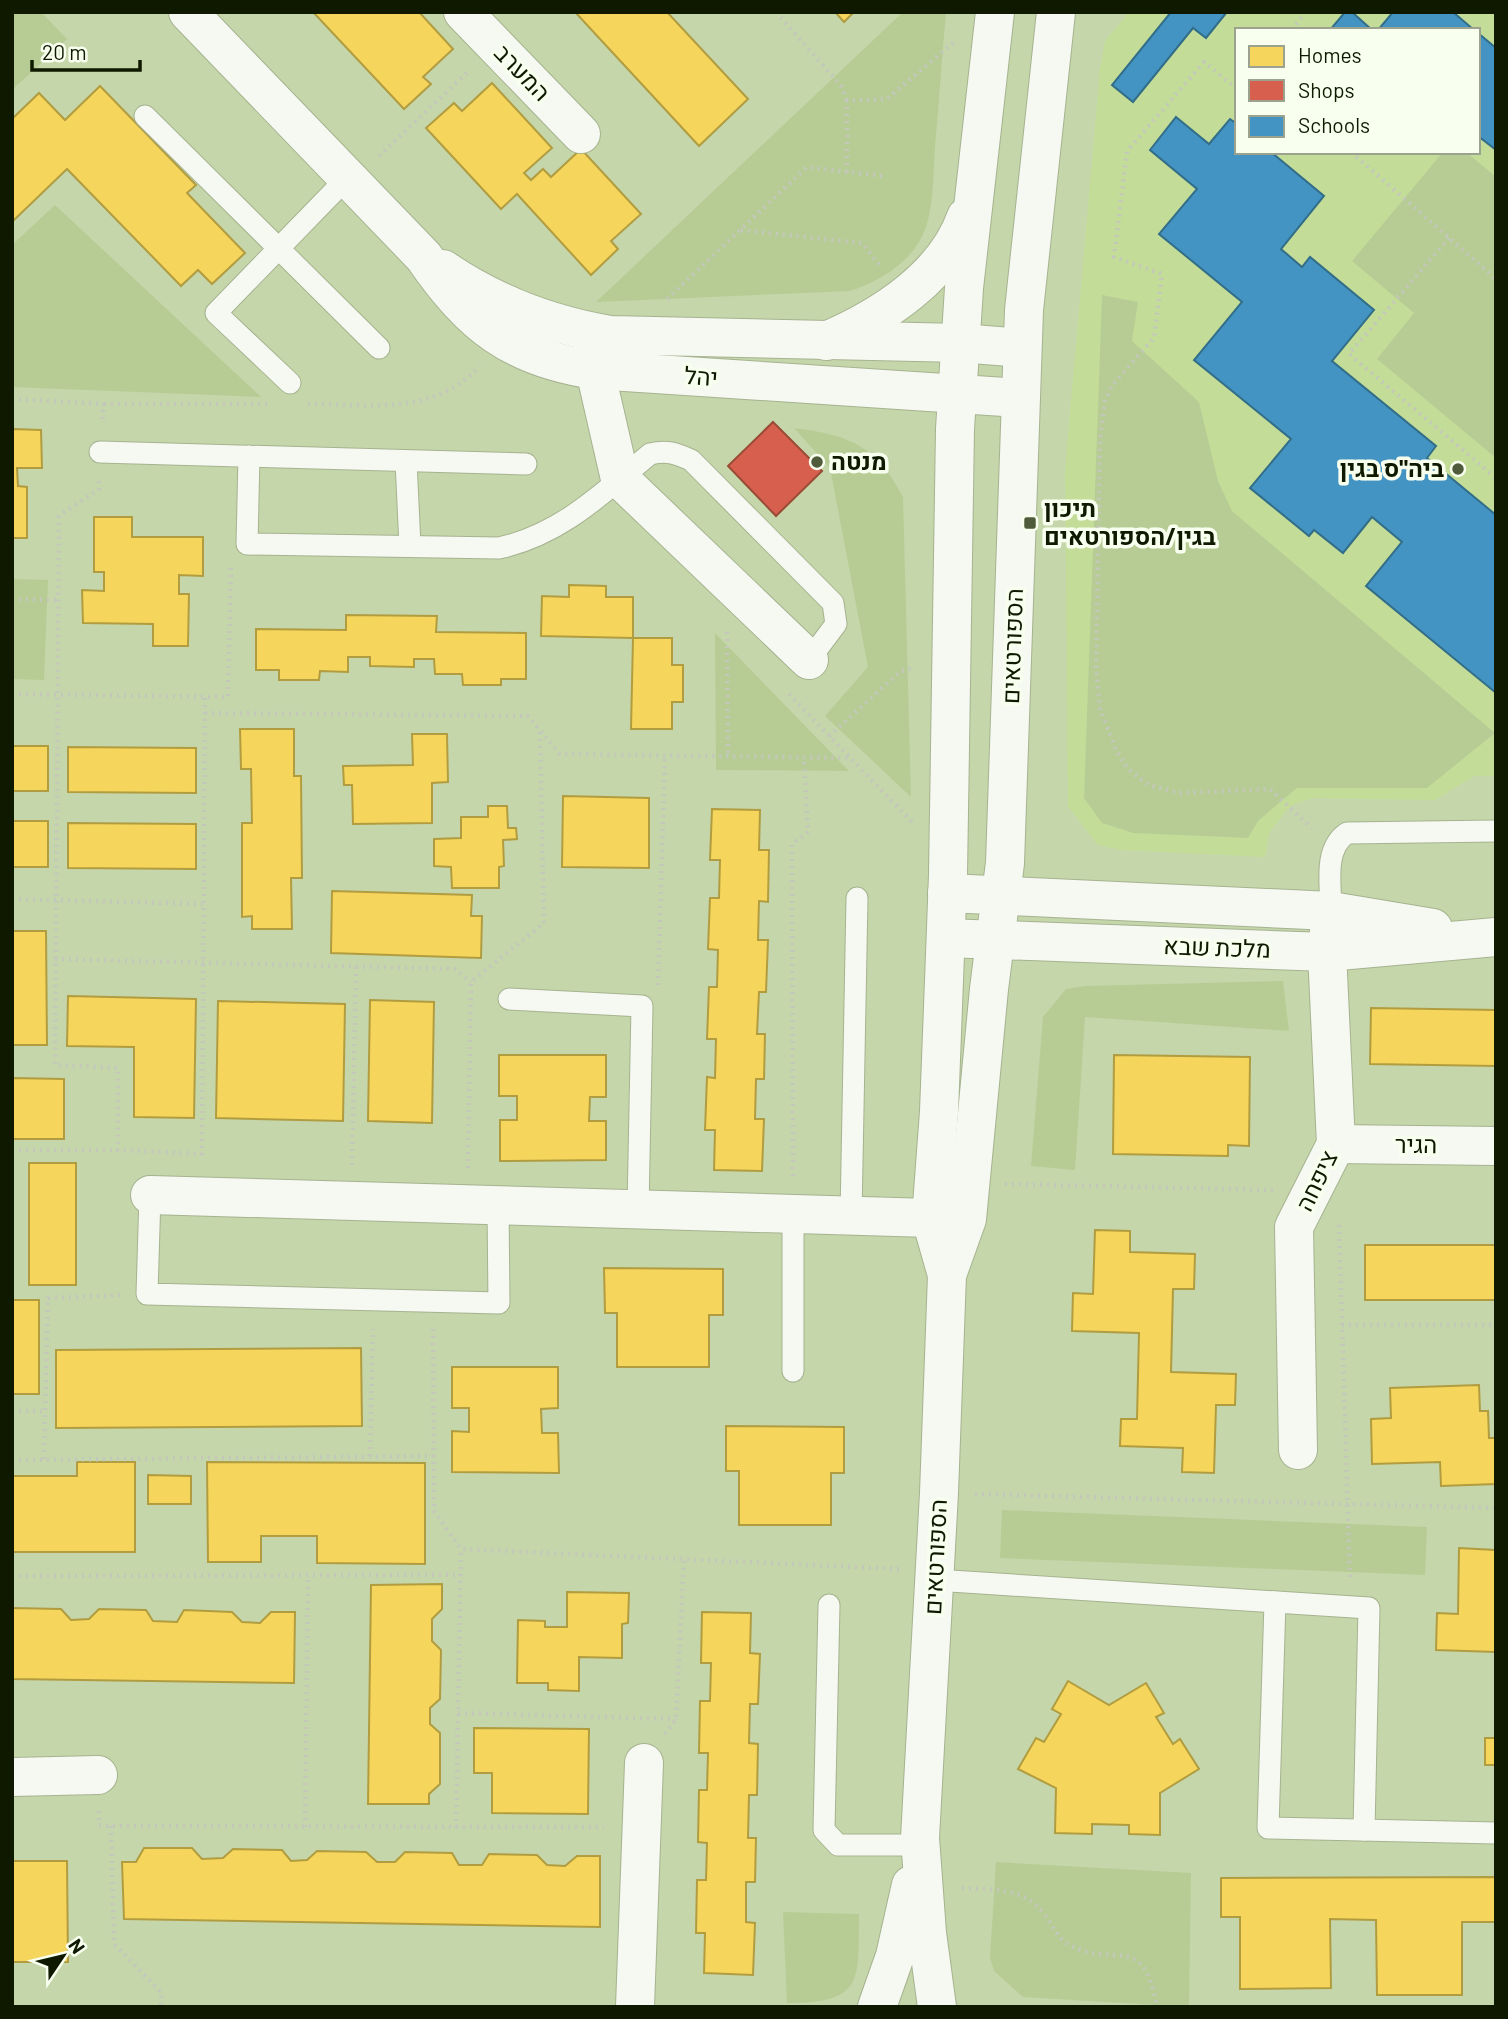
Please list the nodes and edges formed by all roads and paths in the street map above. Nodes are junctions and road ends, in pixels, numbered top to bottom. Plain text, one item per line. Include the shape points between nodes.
1 (188, 12) edge
2 (463, 12) edge
3 (776, 12) edge
4 (995, 12) edge
5 (1056, 12) edge
6 (1306, 12) edge
7 (1294, 28) edge
8 (959, 38) dead end
9 (496, 46) junction
10 (1235, 87) edge
11 (847, 101) junction
12 (145, 116) dead end
13 (581, 134) dead end
14 (1353, 154) edge
15 (847, 172) junction
16 (883, 176) dead end
17 (349, 180) junction
18 (974, 195) junction
19 (740, 230) junction
20 (1449, 238) junction
21 (279, 248) junction
22 (424, 257) junction
23 (1496, 279) edge
24 (904, 295) junction
25 (610, 334) junction
26 (826, 341) junction
27 (960, 343) junction
28 (379, 348) dead end
29 (1022, 348) junction
30 (595, 370) junction
31 (290, 383) dead end
32 (958, 394) junction
33 (1020, 398) junction
34 (12, 399) edge
35 (100, 452) junction
36 (249, 456) junction
37 (406, 461) junction
38 (526, 464) dead end
39 (1496, 478) edge
40 (620, 479) junction
41 (247, 544) junction
42 (410, 547) junction
43 (12, 599) edge
44 (57, 600) junction
45 (726, 628) dead end
46 (809, 660) joint
47 (951, 661) junction
48 (12, 694) edge
49 (56, 694) junction
50 (205, 697) junction
51 (205, 713) junction
52 (540, 731) junction
53 (829, 736) dead end
54 (665, 756) junction
55 (728, 756) junction
56 (804, 758) junction
57 (851, 758) dead end
58 (1496, 831) edge
59 (1334, 847) junction
60 (947, 893) junction
61 (1002, 896) junction
62 (857, 898) dead end
63 (12, 899) edge
64 (56, 900) junction
65 (204, 904) junction
66 (1331, 911) junction
67 (1492, 937) edge
68 (946, 938) junction
69 (996, 939) junction
70 (1327, 952) junction
71 (55, 958) junction
72 (204, 961) junction
73 (356, 966) junction
74 (471, 982) junction
75 (509, 999) dead end
76 (642, 1006) junction
77 (1336, 1144) junction
78 (1496, 1146) edge
79 (12, 1150) edge
80 (118, 1150) junction
81 (202, 1154) junction
82 (150, 1195) joint
83 (202, 1197) junction
84 (352, 1201) junction
85 (1325, 1202) junction
86 (483, 1205) junction
87 (956, 1207) junction
88 (638, 1209) junction
89 (793, 1214) junction
90 (851, 1215) junction
91 (147, 1294) junction
92 (373, 1300) junction
93 (433, 1301) junction
94 (1342, 1325) junction
95 (1496, 1325) edge
96 (793, 1371) dead end
97 (12, 1410) edge
98 (45, 1411) junction
99 (1298, 1450) dead end
100 (433, 1455) junction
101 (370, 1456) junction
102 (12, 1460) edge
103 (44, 1460) junction
104 (940, 1493) junction
105 (1348, 1505) junction
106 (1496, 1508) edge
107 (461, 1549) junction
108 (684, 1559) junction
109 (461, 1575) junction
110 (935, 1575) junction
111 (12, 1576) edge
112 (308, 1576) junction
113 (1275, 1602) junction
114 (829, 1605) dead end
115 (1351, 1606) junction
116 (458, 1713) junction
117 (676, 1719) junction
118 (643, 1763) joint
119 (98, 1775) joint
120 (12, 1777) edge
121 (111, 1826) junction
122 (641, 1826) junction
123 (305, 1827) junction
124 (456, 1828) junction
125 (1364, 1830) junction
126 (1496, 1833) edge
127 (920, 1842) junction
128 (924, 1885) junction
129 (161, 2007) edge
130 (635, 2007) edge
131 (877, 2007) edge
132 (937, 2007) edge
133 (1157, 2007) edge

1 - 17 street, יהל
2 - 9 street, המערב
3 - 11 path via 842,87
4 - 18 street, הספורטאים
5 - 29 street, הספורטאים via 1030,232
6 - 7 path
8 - 11 path via 887,99
9 - 13 street, המערב
9 - 17 path
10 - 59 path via 1204,62 1127,151 1114,257 1162,274 1154,338 1113,384 1105,401 1100,439 1096,642 1100,708 1117,752 1129,770 1149,785 1179,793 1270,789
11 - 15 path
12 - 21 lane
14 - 20 path
15 - 16 path
15 - 19 path via 807,167
17 - 21 lane
17 - 22 street, יהל
18 - 24 street via 954,244
18 - 27 street, הספורטאים
19 - 24 path via 862,243
19 - 25 path
20 - 23 path
20 - 39 path via 1349,355
21 - 28 lane
21 - 31 lane via 216,313
22 - 25 street, יהל via 500,302 554,323
22 - 30 street, יהל via 455,300 492,334 539,358
24 - 26 street
25 - 26 street, יהל
25 - 30 street
26 - 27 street, יהל
27 - 29 street, יהל
27 - 32 street, הספורטאים
29 - 33 street, הספורטאים
30 - 32 street, יהל
30 - 40 street
32 - 33 street, יהל
32 - 47 street, הספורטאים
33 - 61 street, הספורטאים
34 - 35 path via 104,404
35 - 36 lane
35 - 44 path via 99,489 59,516
36 - 37 lane
36 - 41 lane
37 - 38 lane
37 - 42 lane
40 - 42 lane via 561,524 523,542 499,548
40 - 46 street
40 - 46 lane via 650,454 667,450 691,460 833,603 836,624
41 - 42 lane
41 - 50 path via 229,567 228,697
43 - 44 path
44 - 49 path
45 - 55 path
47 - 53 path via 901,671
47 - 60 street, הספורטאים
48 - 49 path
49 - 50 path
49 - 64 path
50 - 51 path
51 - 52 path via 528,716
51 - 65 path
52 - 54 path via 560,754
52 - 74 path via 544,923
54 - 55 path
54 - 76 path via 661,982
55 - 56 path
56 - 57 path
56 - 89 path via 808,832 792,844
58 - 59 lane via 1354,831
59 - 66 lane
60 - 61 street, מלכת שבא
60 - 68 street, הספורטאים
61 - 66 street, מלכת שבא
61 - 69 street, הספורטאים
62 - 90 lane
63 - 64 path
64 - 65 path
64 - 71 path
65 - 72 path
66 - 67 street, מלכת שבא
66 - 70 street, ציפחה
67 - 70 street, מלכת שבא
68 - 69 street, מלכת שבא
68 - 87 street, הספורטאים via 939,1112
69 - 70 street, מלכת שבא
69 - 87 street, הספורטאים
70 - 77 street, ציפחה
71 - 72 path
71 - 80 path via 55,1065 118,1068
72 - 73 path
72 - 81 path
73 - 74 path via 455,969
73 - 84 path
74 - 86 path
75 - 76 lane
76 - 88 lane
77 - 78 street, הגיר
77 - 85 street, ציפחה
79 - 80 path
80 - 81 path
81 - 83 path
82 - 83 street
82 - 91 lane
83 - 84 street
84 - 86 street
85 - 87 path
85 - 94 path
85 - 99 street, ציפחה via 1294,1227
86 - 88 street
86 - 93 lane via 499,1303
87 - 90 street
87 - 104 street, הספורטאים via 947,1275
88 - 89 street
89 - 90 street
89 - 96 lane
91 - 92 lane
91 - 98 path via 48,1297
92 - 93 lane
92 - 101 path
93 - 100 path
94 - 95 path
94 - 105 path
97 - 98 path
98 - 103 path
100 - 101 path
100 - 107 path via 434,1511
101 - 103 path
102 - 103 path
104 - 105 path
104 - 110 street, הספורטאים
105 - 106 path
105 - 115 path
107 - 108 path
107 - 109 path
108 - 110 path
108 - 117 path
109 - 112 path
109 - 116 path
110 - 113 lane
110 - 127 street, הספורטאים
111 - 112 path
112 - 123 path
113 - 115 lane
113 - 125 lane via 1268,1828
114 - 127 lane via 824,1830 838,1845
115 - 125 lane via 1370,1608
116 - 117 path
116 - 124 path
117 - 118 path
118 - 122 street
119 - 120 street
119 - 121 path via 99,1825
121 - 123 path
121 - 129 path via 114,1944 161,1992
122 - 124 path
122 - 130 street
123 - 124 path
125 - 126 lane
127 - 128 street, הספורטאים
127 - 131 street, הספורטאים via 901,1934
128 - 132 street, הספורטאים
128 - 133 path via 1025,1895 1039,1906 1066,1944 1140,1961 1153,1984

